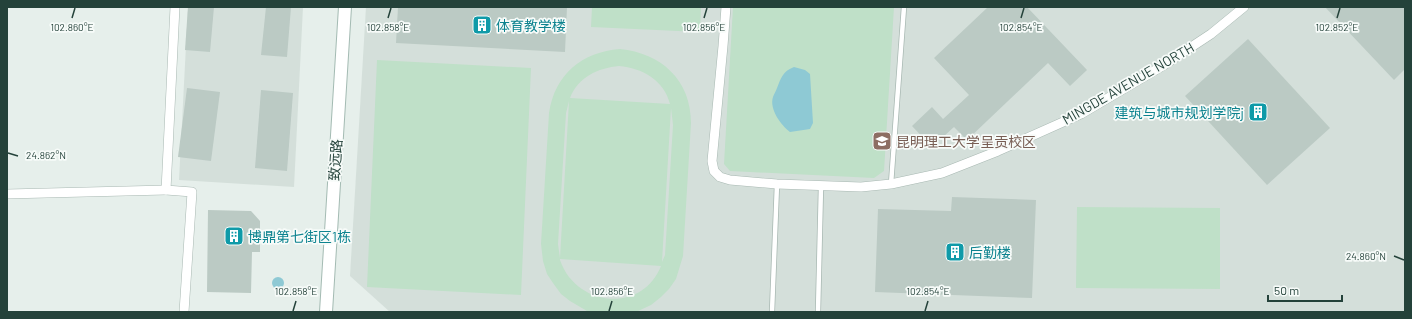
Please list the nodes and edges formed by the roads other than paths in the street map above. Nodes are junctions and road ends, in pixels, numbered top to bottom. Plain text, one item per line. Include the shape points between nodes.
1 (175, 7) edge
2 (345, 7) edge
3 (726, 7) edge
4 (904, 7) edge
5 (1244, 7) edge
6 (778, 184) junction
7 (892, 184) junction
8 (821, 186) junction
9 (166, 190) junction
10 (7, 194) edge
11 (184, 312) edge
12 (326, 312) edge
13 (772, 312) edge
14 (818, 312) edge

1 - 9 street
2 - 12 street, 致远路
3 - 6 street, MINGDE AVENUE NORTH via 712,161 714,171 720,177 730,180
4 - 7 lane
5 - 7 street, MINGDE AVENUE NORTH via 1211,34 1164,66 1081,114 942,173
6 - 8 street, MINGDE AVENUE NORTH
6 - 13 lane
7 - 8 street, MINGDE AVENUE NORTH via 861,187
8 - 14 lane
9 - 10 street
9 - 11 street via 192,192

